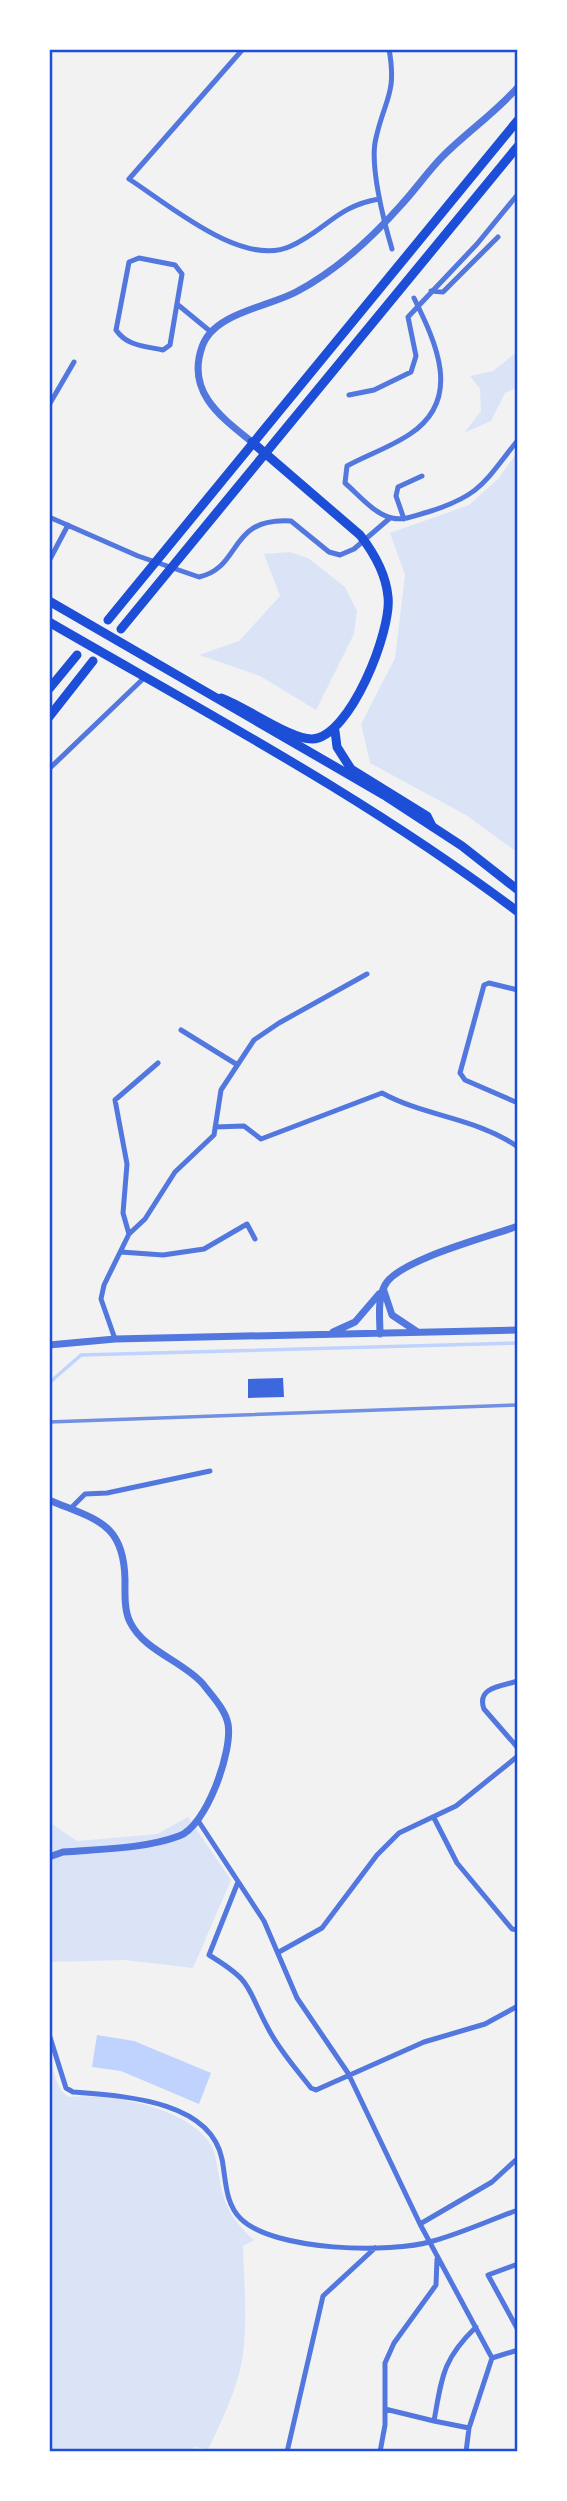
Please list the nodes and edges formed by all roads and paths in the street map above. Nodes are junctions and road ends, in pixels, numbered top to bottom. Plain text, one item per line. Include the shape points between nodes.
1 (243, 49) edge
2 (389, 49) edge
3 (518, 88) edge
4 (518, 120) edge
5 (518, 146) edge
6 (518, 194) edge
7 (379, 199) junction
8 (384, 222) junction
9 (498, 237) dead end
10 (393, 249) dead end
11 (431, 291) junction
12 (414, 298) dead end
13 (177, 304) junction
14 (418, 306) junction
15 (211, 332) junction
16 (74, 362) dead end
17 (349, 395) dead end
18 (49, 405) edge
19 (518, 440) edge
20 (251, 442) junction
21 (266, 453) junction
22 (422, 476) dead end
23 (49, 517) edge
24 (390, 518) junction
25 (404, 519) junction
26 (68, 525) junction
27 (49, 561) edge
28 (49, 601) edge
29 (108, 620) dead end
30 (49, 622) edge
31 (121, 629) dead end
32 (77, 655) dead end
33 (93, 662) dead end
34 (145, 677) junction
35 (49, 689) edge
36 (203, 691) junction
37 (49, 717) edge
38 (335, 731) junction
39 (49, 769) edge
40 (432, 826) junction
41 (518, 890) edge
42 (518, 912) edge
43 (367, 974) dead end
44 (518, 990) edge
45 (181, 1030) dead end
46 (158, 1063) dead end
47 (236, 1064) junction
48 (518, 1103) edge
49 (215, 1128) junction
50 (518, 1147) edge
51 (518, 1226) edge
52 (129, 1234) junction
53 (255, 1239) dead end
54 (121, 1252) junction
55 (383, 1287) junction
56 (518, 1330) edge
57 (422, 1333) junction
58 (380, 1334) junction
59 (328, 1335) junction
60 (115, 1339) junction
61 (49, 1345) edge
62 (210, 1471) dead end
63 (49, 1500) edge
64 (70, 1509) junction
65 (518, 1681) edge
66 (518, 1748) edge
67 (518, 1756) edge
68 (434, 1818) junction
69 (199, 1822) junction
70 (49, 1857) edge
71 (238, 1882) junction
72 (518, 1930) edge
73 (279, 1952) junction
74 (518, 2006) edge
75 (49, 2034) edge
76 (348, 2073) junction
77 (518, 2158) edge
78 (518, 2210) edge
79 (420, 2224) junction
80 (430, 2242) junction
81 (374, 2248) junction
82 (436, 2253) junction
83 (518, 2264) edge
84 (476, 2327) junction
85 (518, 2330) edge
86 (518, 2350) edge
87 (492, 2358) junction
88 (385, 2409) junction
89 (434, 2421) junction
90 (469, 2428) junction
91 (197, 2452) edge
92 (202, 2452) edge
93 (287, 2452) edge
94 (380, 2452) edge
95 (466, 2452) edge

1 - 7 street via 129,179 232,244 253,250 291,246 355,203
2 - 7 street via 393,88 375,140
3 - 8 street via 442,156
4 - 20 main road
5 - 21 main road
6 - 11 street
7 - 8 street
8 - 10 street
8 - 15 street via 339,265 295,293 226,321
9 - 11 street via 443,292
11 - 14 street
12 - 14 street
13 - 13 street via 170,345 163,350 134,344 117,330 129,262 139,258 175,265 181,274
13 - 15 street
14 - 17 street via 408,317 416,356 411,372 374,390
14 - 24 street via 442,374 438,401 410,434 346,466 345,482
15 - 20 street via 198,361 201,391 218,414
16 - 18 street
19 - 25 street via 484,485 463,501
20 - 21 main road
20 - 29 main road
21 - 31 main road
21 - 38 main road via 360,534 386,584 389,620 383,642
22 - 25 street via 398,487 396,496
23 - 26 street
24 - 25 street
24 - 26 street via 354,549 340,555 329,552 291,522 271,520 249,529 209,575 199,578
26 - 27 street
28 - 36 main road
30 - 34 main road
32 - 35 main road
33 - 37 main road
34 - 39 street
34 - 42 main road via 375,812
36 - 38 main road via 244,706 298,737 313,739
36 - 40 main road
38 - 40 main road via 337,747 351,769 427,816
40 - 41 main road
43 - 47 street via 254,1040
44 - 48 street via 484,985 460,1073 465,1080
45 - 47 street
46 - 52 street via 115,1100 127,1164 123,1213
47 - 49 street via 221,1090
49 - 50 street via 244,1126 261,1139 382,1093 496,1131
49 - 52 street via 214,1135 175,1172 145,1219
51 - 55 street via 408,1264
52 - 54 street
53 - 54 street via 247,1224 204,1249 163,1255
54 - 60 street via 101,1299
55 - 57 street via 392,1315
55 - 58 street
55 - 59 street via 355,1322
56 - 57 street
57 - 58 street
58 - 59 street
59 - 60 street
60 - 61 street
62 - 64 street via 85,1494
63 - 64 street
64 - 69 street via 115,1534 125,1555 130,1622 144,1639 200,1681 228,1722 226,1759
65 - 66 street via 489,1689 481,1702
67 - 68 street
68 - 72 street via 457,1863 512,1929
68 - 73 street via 399,1833 322,1928
69 - 70 street via 182,1836
69 - 71 street
71 - 73 street
71 - 76 street via 209,1955 248,1983 270,2031 311,2088 316,2090
73 - 76 street via 297,1998
74 - 76 street via 485,2024 424,2042
75 - 81 street via 66,2088 141,2098 200,2123 222,2157 230,2203 239,2218 253,2228 285,2239
76 - 79 street
77 - 79 street via 492,2182
78 - 80 street
79 - 80 street
80 - 81 street
80 - 82 street
81 - 93 street via 323,2295
82 - 84 street
82 - 88 street via 436,2285 385,2363
83 - 85 street via 488,2275
84 - 87 street
84 - 89 street via 447,2362
86 - 87 street
87 - 90 street
88 - 89 street
88 - 94 street
89 - 90 street
90 - 95 street
91 - 92 street

